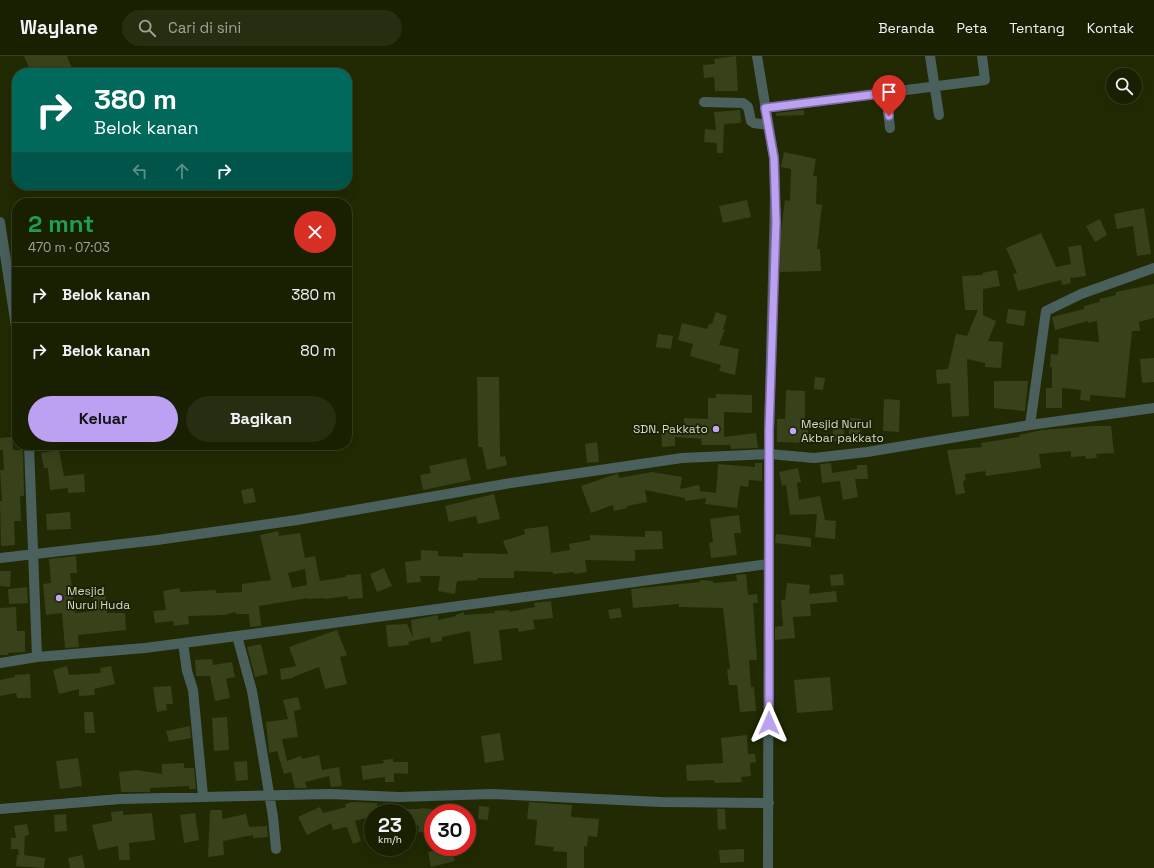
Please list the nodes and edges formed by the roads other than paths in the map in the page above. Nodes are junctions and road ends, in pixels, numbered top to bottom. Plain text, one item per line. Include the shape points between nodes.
1 (757, 56) edge
2 (930, 56) edge
3 (982, 56) edge
4 (935, 87) junction
5 (886, 93) junction
6 (704, 102) dead end
7 (765, 108) junction
8 (939, 115) dead end
9 (768, 125) junction
10 (890, 128) dead end
11 (0, 222) edge
12 (1154, 268) edge
13 (12, 306) edge
14 (1154, 408) edge
15 (1030, 424) junction
16 (29, 450) edge
17 (769, 454) junction
18 (32, 555) junction
19 (0, 558) edge
20 (768, 564) junction
21 (237, 636) junction
22 (183, 643) junction
23 (37, 657) junction
24 (0, 663) edge
25 (269, 795) junction
26 (203, 796) junction
27 (769, 803) junction
28 (0, 809) edge
29 (276, 849) dead end
30 (768, 868) edge

1 - 7 street
2 - 4 street
3 - 4 street via 985,80
4 - 5 street
4 - 8 street
5 - 7 street
5 - 10 street
6 - 9 street via 744,103 748,107 751,121
7 - 9 street
9 - 17 street via 774,158 776,222 770,348
11 - 13 street
12 - 15 street via 1046,310
14 - 15 street
15 - 17 street via 860,453 814,458
16 - 18 street
17 - 18 street via 682,458 511,483 296,520
17 - 20 street
18 - 19 street
18 - 23 street
20 - 21 street
20 - 27 street
21 - 22 street
21 - 25 street via 252,691
22 - 23 street
22 - 26 street via 193,690
23 - 24 street
25 - 26 street
25 - 27 street via 399,797 492,794 662,802
25 - 29 street
26 - 28 street via 120,799
27 - 30 street

